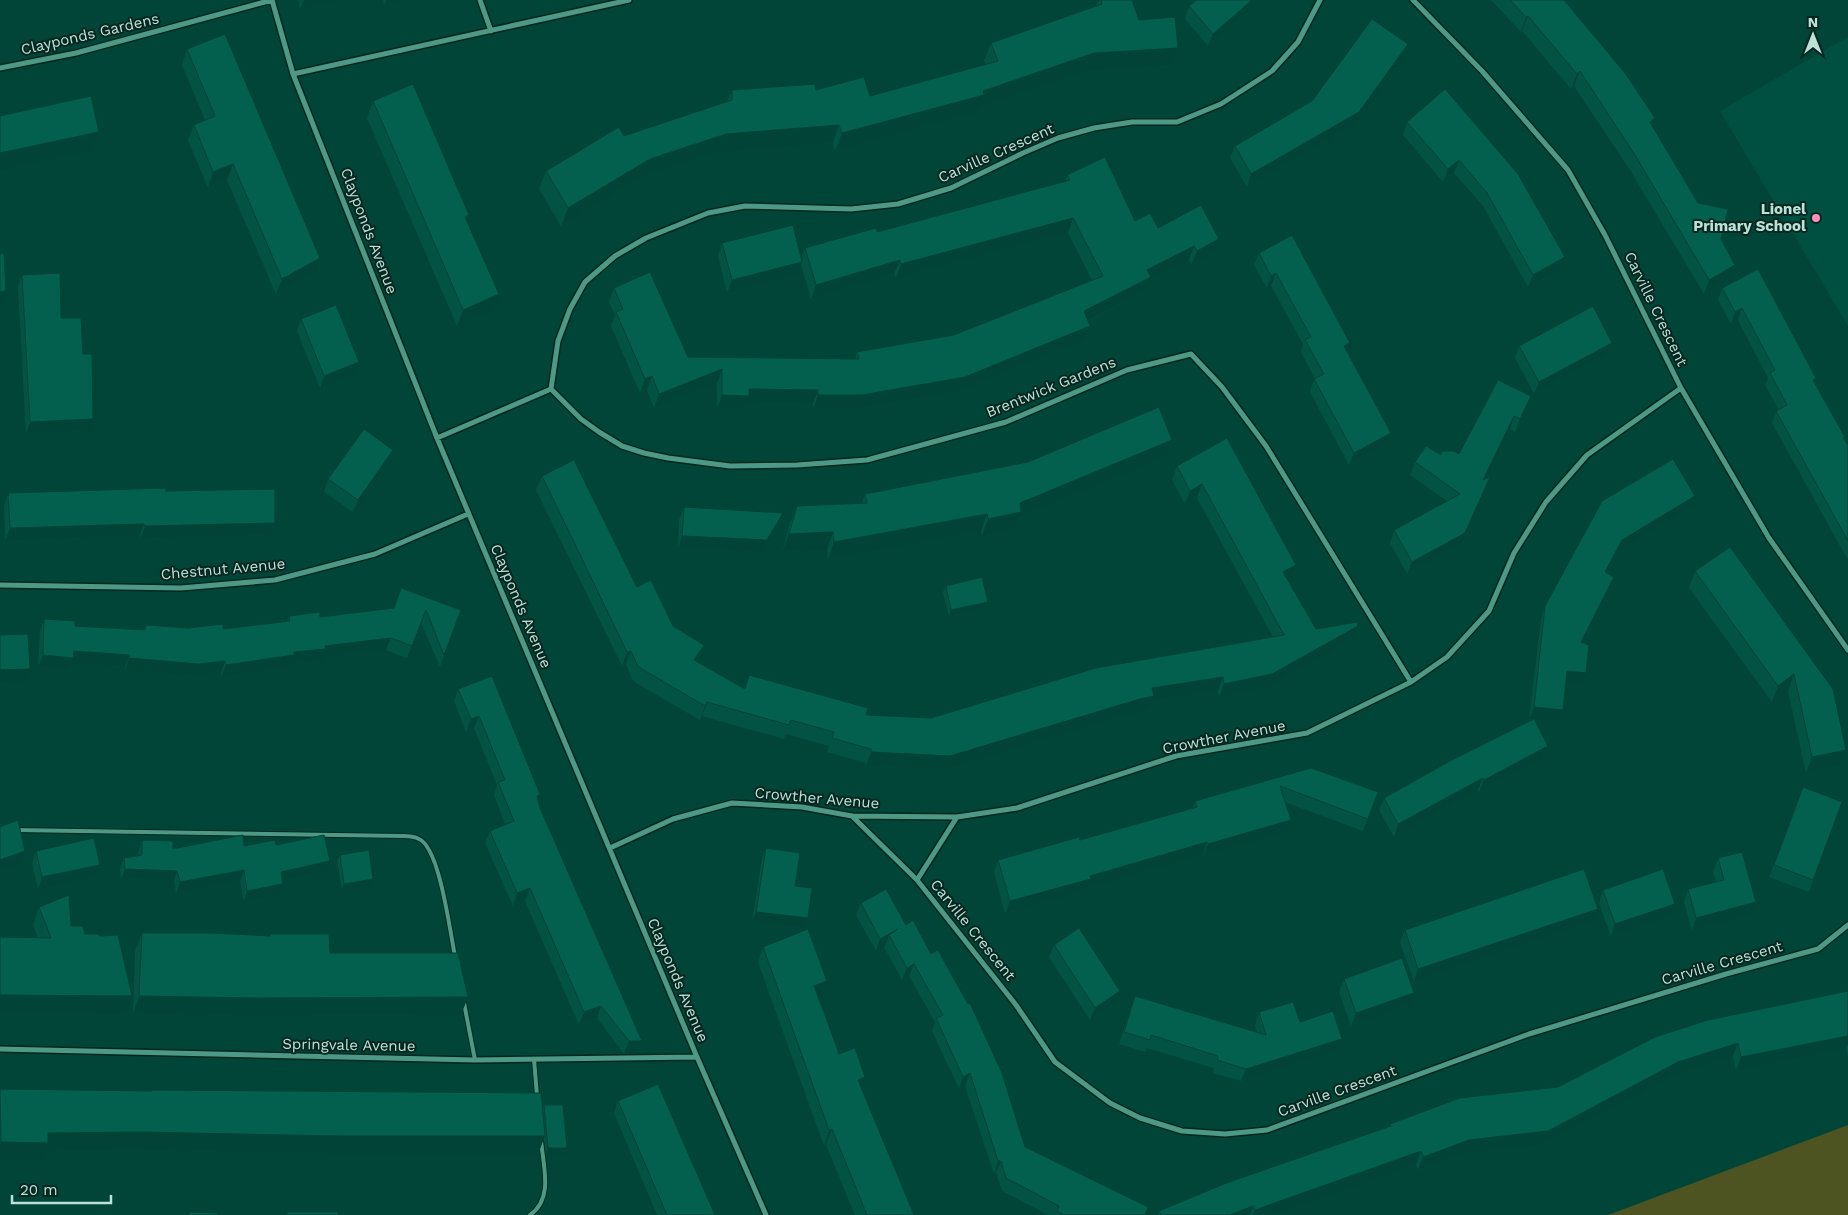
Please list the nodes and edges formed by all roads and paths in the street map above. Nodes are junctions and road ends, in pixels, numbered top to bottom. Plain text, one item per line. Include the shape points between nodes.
1 (272, 0) edge
2 (480, 0) edge
3 (629, 0) edge
4 (1320, 0) edge
5 (1413, 0) edge
6 (491, 31) junction
7 (0, 68) edge
8 (293, 74) junction
9 (1681, 388) junction
10 (550, 389) junction
11 (437, 438) junction
12 (468, 514) junction
13 (0, 585) edge
14 (1848, 650) edge
15 (1411, 682) junction
16 (852, 816) junction
17 (957, 817) junction
18 (10, 829) edge
19 (610, 848) junction
20 (917, 880) junction
21 (1848, 925) edge
22 (456, 962) edge
23 (464, 1001) edge
24 (0, 1049) edge
25 (697, 1057) junction
26 (534, 1059) junction
27 (475, 1060) junction
28 (538, 1105) edge
29 (540, 1133) edge
30 (530, 1215) edge
31 (766, 1215) edge

1 - 7 street, Clayponds Gardens via 76,53
1 - 8 street, Clayponds Avenue
2 - 6 street
3 - 6 street
4 - 10 street, Carville Crescent via 1298,42 1272,71 1221,104 1177,122 1132,122 1058,138 1022,152 951,188 898,204 851,209 745,206 708,213 646,238 615,256 584,282 558,341
5 - 9 street, Carville Crescent via 1482,71 1568,170 1605,235
6 - 8 street
8 - 11 street, Clayponds Avenue
9 - 14 street, Carville Crescent via 1769,538
9 - 15 street, Crowther Avenue via 1587,455 1546,502 1514,553 1489,611 1447,657
10 - 11 street
10 - 15 street, Brentwick Gardens via 599,432 622,446 644,453 730,466 797,465 867,460 1006,422 1126,370 1191,354 1222,387 1266,446
11 - 12 street, Clayponds Avenue
12 - 13 street, Chestnut Avenue via 376,554 274,580 181,588
12 - 19 street, Clayponds Avenue
15 - 17 street, Crowther Avenue via 1307,733 1176,756 1017,808
16 - 17 street, Crowther Avenue
16 - 19 street, Crowther Avenue via 802,807 732,802 673,819
16 - 20 street, Carville Crescent
17 - 20 street, Carville Crescent
18 - 22 lane via 404,836 420,839 430,849 437,864
19 - 25 street, Clayponds Avenue
20 - 21 street, Carville Crescent via 1016,1005 1055,1062 1110,1103 1140,1118 1182,1131 1225,1134 1267,1130 1529,1034 1818,949
23 - 27 lane
24 - 27 street, Springvale Avenue
25 - 26 street, Springvale Avenue
25 - 31 street, Clayponds Avenue
26 - 27 street, Springvale Avenue
26 - 28 lane
29 - 30 lane via 545,1190 541,1204

